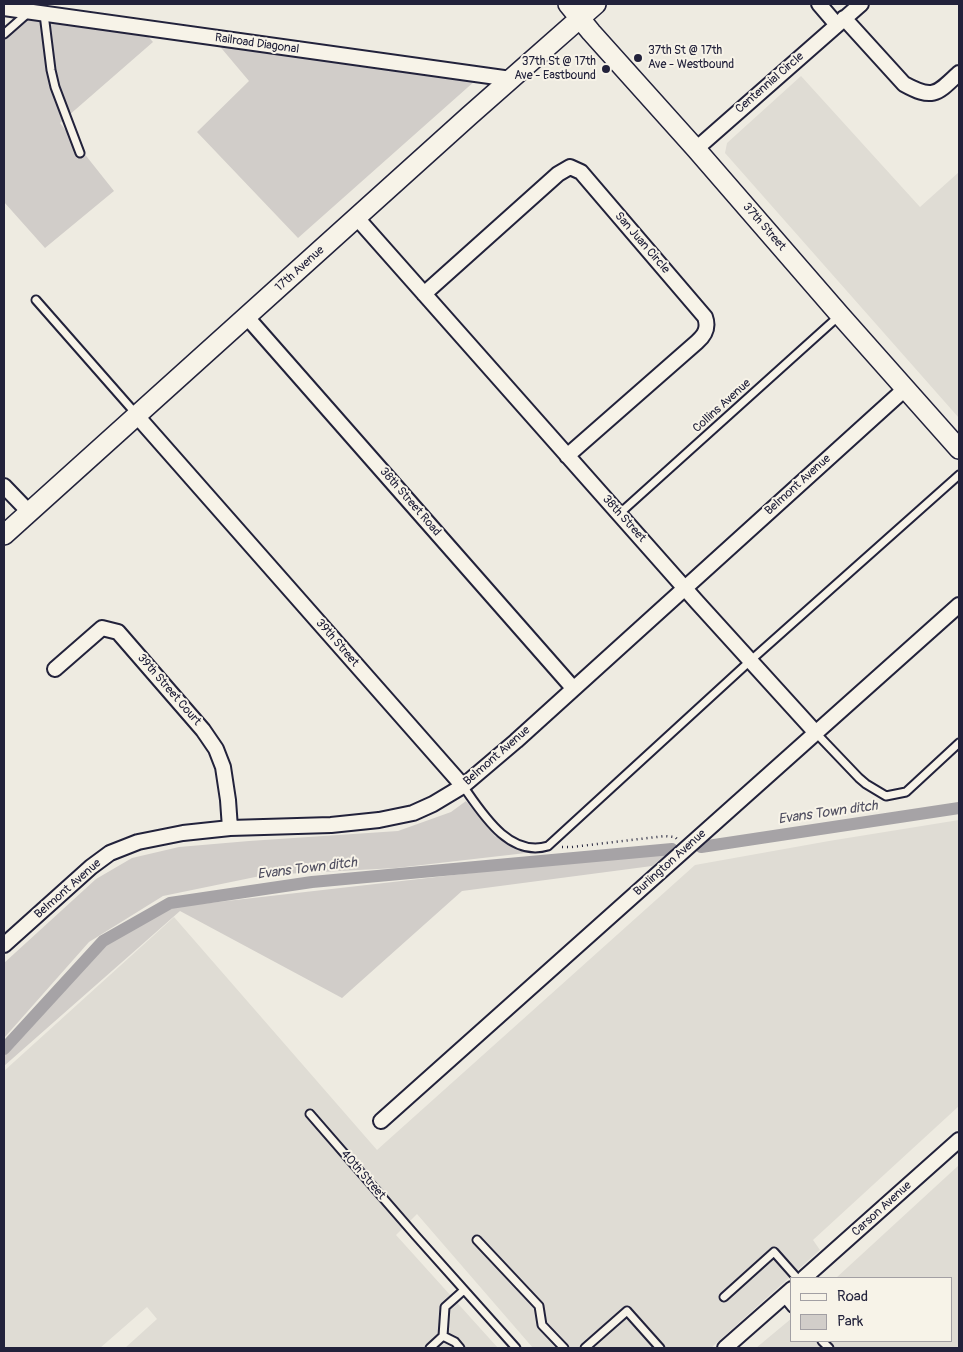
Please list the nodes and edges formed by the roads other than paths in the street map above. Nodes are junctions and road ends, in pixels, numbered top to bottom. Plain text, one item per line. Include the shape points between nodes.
1 (596, 4) edge
2 (819, 4) edge
3 (860, 4) edge
4 (4, 8) edge
5 (574, 11) edge
6 (29, 12) junction
7 (44, 14) junction
8 (841, 22) junction
9 (4, 34) edge
10 (959, 73) edge
11 (511, 79) junction
12 (696, 149) junction
13 (80, 153) dead end
14 (357, 218) junction
15 (424, 294) junction
16 (36, 300) dead end
17 (840, 315) junction
18 (246, 316) junction
19 (906, 388) junction
20 (137, 416) junction
21 (959, 449) edge
22 (568, 456) junction
23 (959, 475) edge
24 (4, 486) edge
25 (29, 512) junction
26 (619, 514) junction
27 (4, 535) edge
28 (684, 588) junction
29 (959, 605) edge
30 (750, 661) junction
31 (55, 669) dead end
32 (573, 688) junction
33 (816, 733) junction
34 (959, 743) edge
35 (463, 786) junction
36 (230, 828) junction
37 (5, 940) edge
38 (310, 1114) dead end
39 (381, 1121) dead end
40 (959, 1140) edge
41 (477, 1240) dead end
42 (797, 1277) edge
43 (805, 1277) edge
44 (464, 1290) junction
45 (724, 1297) dead end
46 (789, 1298) edge
47 (443, 1336) junction
48 (729, 1347) edge
49 (430, 1348) edge
50 (460, 1348) edge
51 (516, 1348) edge
52 (564, 1348) edge
53 (585, 1348) edge
54 (660, 1348) edge

1 - 5 main road, 17th Avenue
2 - 8 street
3 - 8 street, Centennial Circle
4 - 6 street, Railroad Diagonal
5 - 11 main road, 17th Avenue
5 - 12 main road, 37th Street
6 - 7 street, Railroad Diagonal
6 - 9 lane
7 - 11 street, Railroad Diagonal
7 - 13 lane via 55,87
8 - 10 street via 904,84 916,91 939,92
8 - 12 street, Centennial Circle
11 - 14 main road, 17th Avenue
12 - 17 main road, 37th Street
14 - 15 street, 38th Street
14 - 18 main road, 17th Avenue
15 - 22 street, 38th Street
15 - 22 street, San Juan Circle via 558,174 570,166 581,172 708,324 697,342
16 - 20 lane
17 - 19 main road, 37th Street
17 - 26 lane, Collins Avenue
18 - 20 main road, 17th Avenue
18 - 32 street, 38th Street Road
19 - 21 main road, 37th Street
19 - 28 street, Belmont Avenue
20 - 25 main road, 17th Avenue
20 - 35 street, 39th Street
22 - 26 street, 38th Street
23 - 30 lane
24 - 25 street
25 - 27 main road, 17th Avenue
26 - 28 street, 38th Street
28 - 30 street, 38th Street
28 - 32 street, Belmont Avenue
29 - 33 street, Burlington Avenue
30 - 33 street, 38th Street
30 - 35 lane, 39th Street via 548,846 538,849 521,846 504,836 485,817
31 - 36 street, 39th Street Court via 102,628 118,632 216,749 223,767
32 - 35 street, Belmont Avenue
33 - 34 lane, 38th Street via 866,784 886,796 906,792
33 - 39 street, Burlington Avenue
35 - 36 street, Belmont Avenue via 413,813 379,820
36 - 37 street, Belmont Avenue via 138,842 110,853
38 - 44 lane, 40th Street
40 - 43 street, Carson Avenue
41 - 52 lane via 539,1306 542,1325
42 - 45 lane via 774,1252
44 - 47 lane via 445,1307
44 - 51 lane, 40th Street
46 - 48 street
47 - 49 lane
47 - 50 lane
53 - 54 lane via 627,1311

